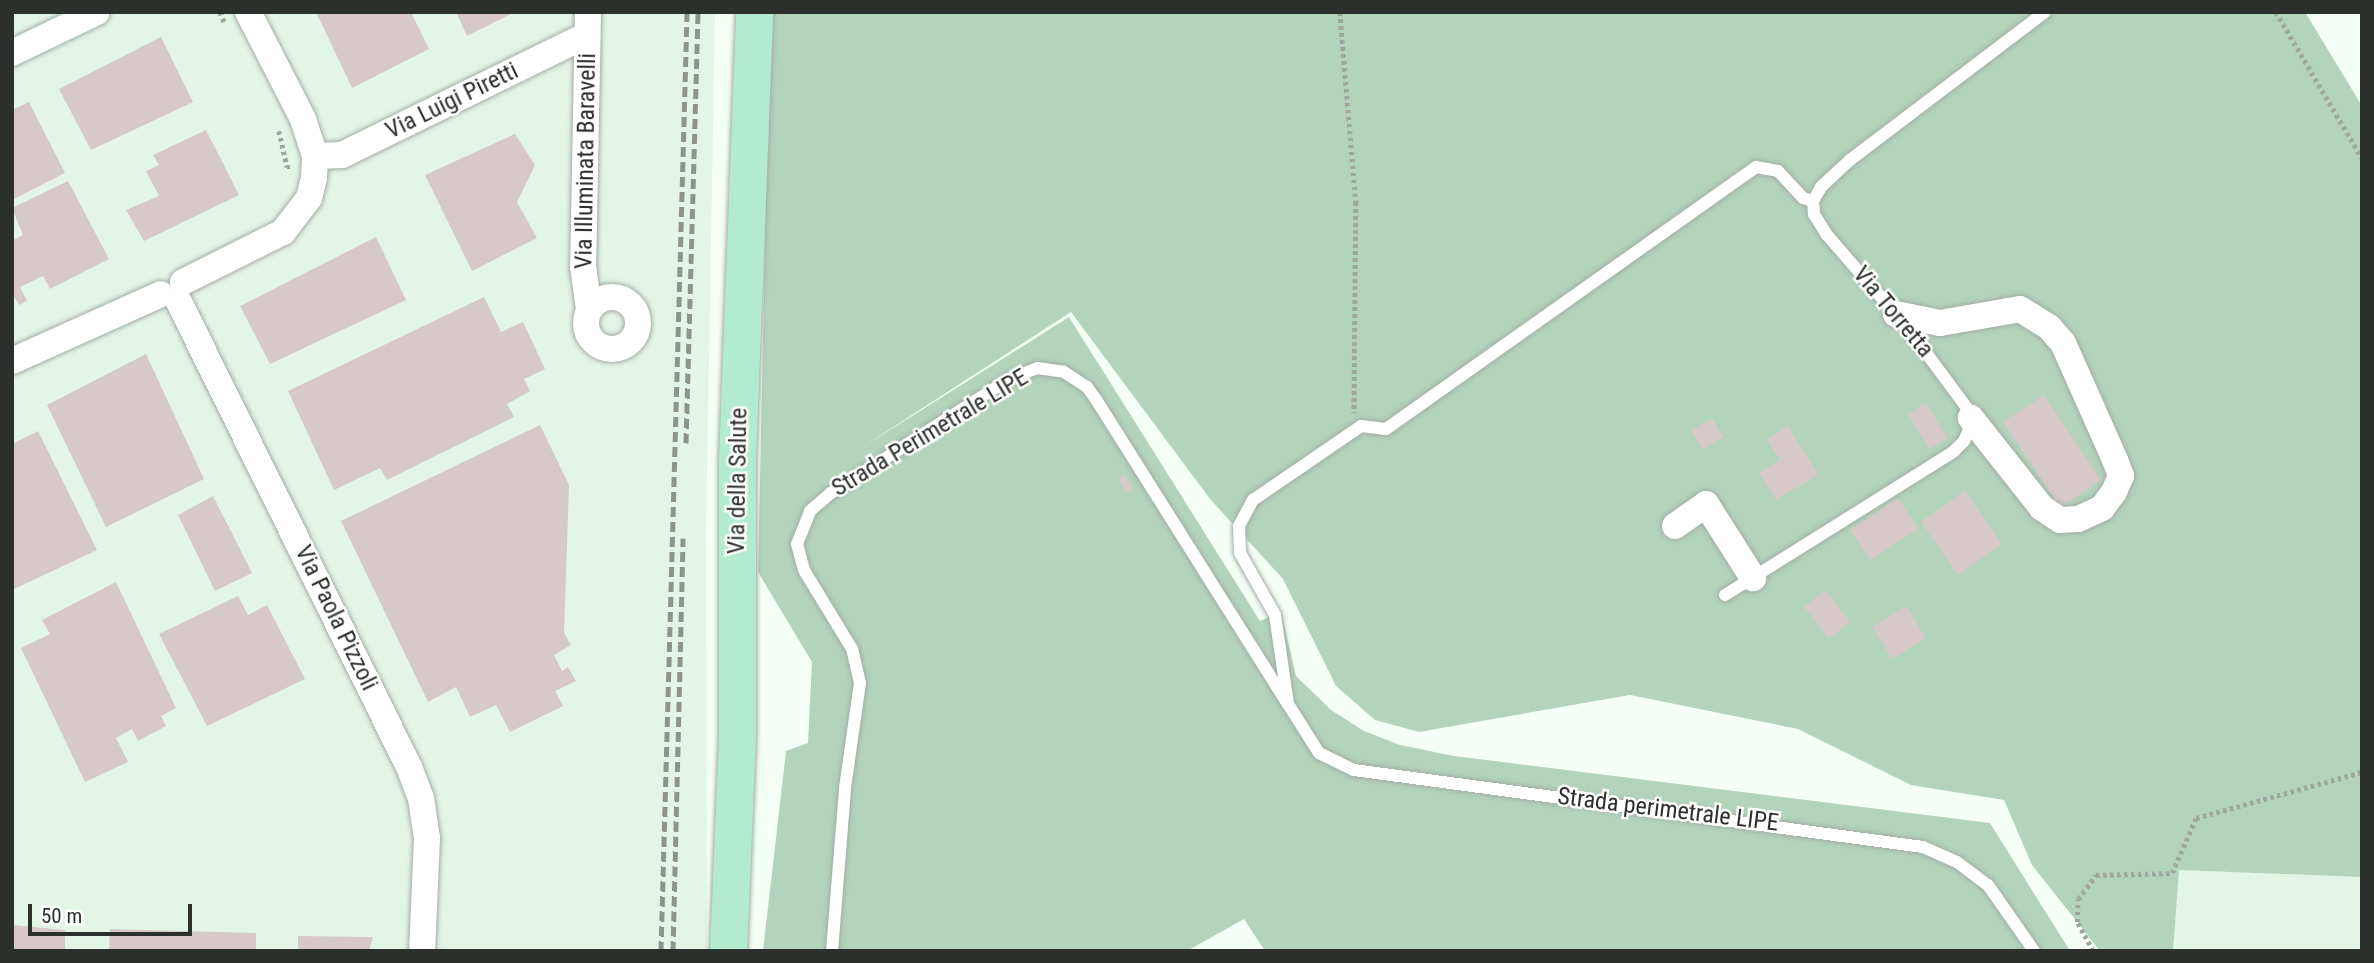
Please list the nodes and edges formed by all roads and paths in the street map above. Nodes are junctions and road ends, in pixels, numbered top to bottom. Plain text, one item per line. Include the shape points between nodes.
1 (97, 12) edge
2 (248, 12) edge
3 (754, 12) edge
4 (1340, 12) edge
5 (2045, 12) edge
6 (2276, 12) edge
7 (587, 24) edge
8 (12, 53) edge
9 (280, 131) dead end
10 (2362, 158) edge
11 (304, 161) junction
12 (1813, 201) junction
13 (212, 267) junction
14 (171, 300) junction
15 (589, 310) dead end
16 (1896, 314) junction
17 (12, 361) edge
18 (1970, 418) junction
19 (1361, 426) junction
20 (1675, 526) dead end
21 (1753, 578) junction
22 (1725, 595) dead end
23 (1288, 704) junction
24 (2362, 772) edge
25 (422, 951) edge
26 (729, 951) edge
27 (832, 951) edge
28 (2035, 951) edge
29 (2093, 951) edge

1 - 8 street
2 - 11 street via 303,119
3 - 26 street, Via della Salute via 737,458 737,733
4 - 19 path via 1356,202 1351,408
5 - 12 lane via 1850,160
6 - 10 path
7 - 11 street, Via Luigi Piretti via 342,155
7 - 15 street, Via Illuminata Baravelli via 583,266
9 - 11 path via 287,167
11 - 13 street via 309,198 283,232
12 - 16 lane, Via Torretta via 1814,214 1826,235
12 - 19 lane via 1803,198 1778,171 1756,167 1386,429
13 - 14 street
13 - 14 street via 194,294
14 - 17 street
14 - 25 street, Via Paola Pizzoli via 409,767 427,838
16 - 18 lane, Via Torretta via 1945,374
16 - 18 street via 1940,323 2020,309 2049,327 2063,343 2115,460 2121,476 2114,492 2102,508 2078,519 2060,520 2042,508
18 - 21 lane via 1964,440 1953,452
19 - 23 lane via 1253,500 1239,526 1240,553 1275,615
20 - 21 street via 1706,504
21 - 22 lane
23 - 27 lane, Strada Perimetrale LIPE via 1087,387 1064,372 1049,369 1037,368 1009,379 831,493 810,511 799,533 798,556 803,569 843,630 860,683 844,798
23 - 28 lane, Strada perimetrale LIPE via 1319,753 1354,770 1923,847 1957,862 1988,885
24 - 29 path via 2196,818 2172,873 2096,875 2078,899 2077,922

